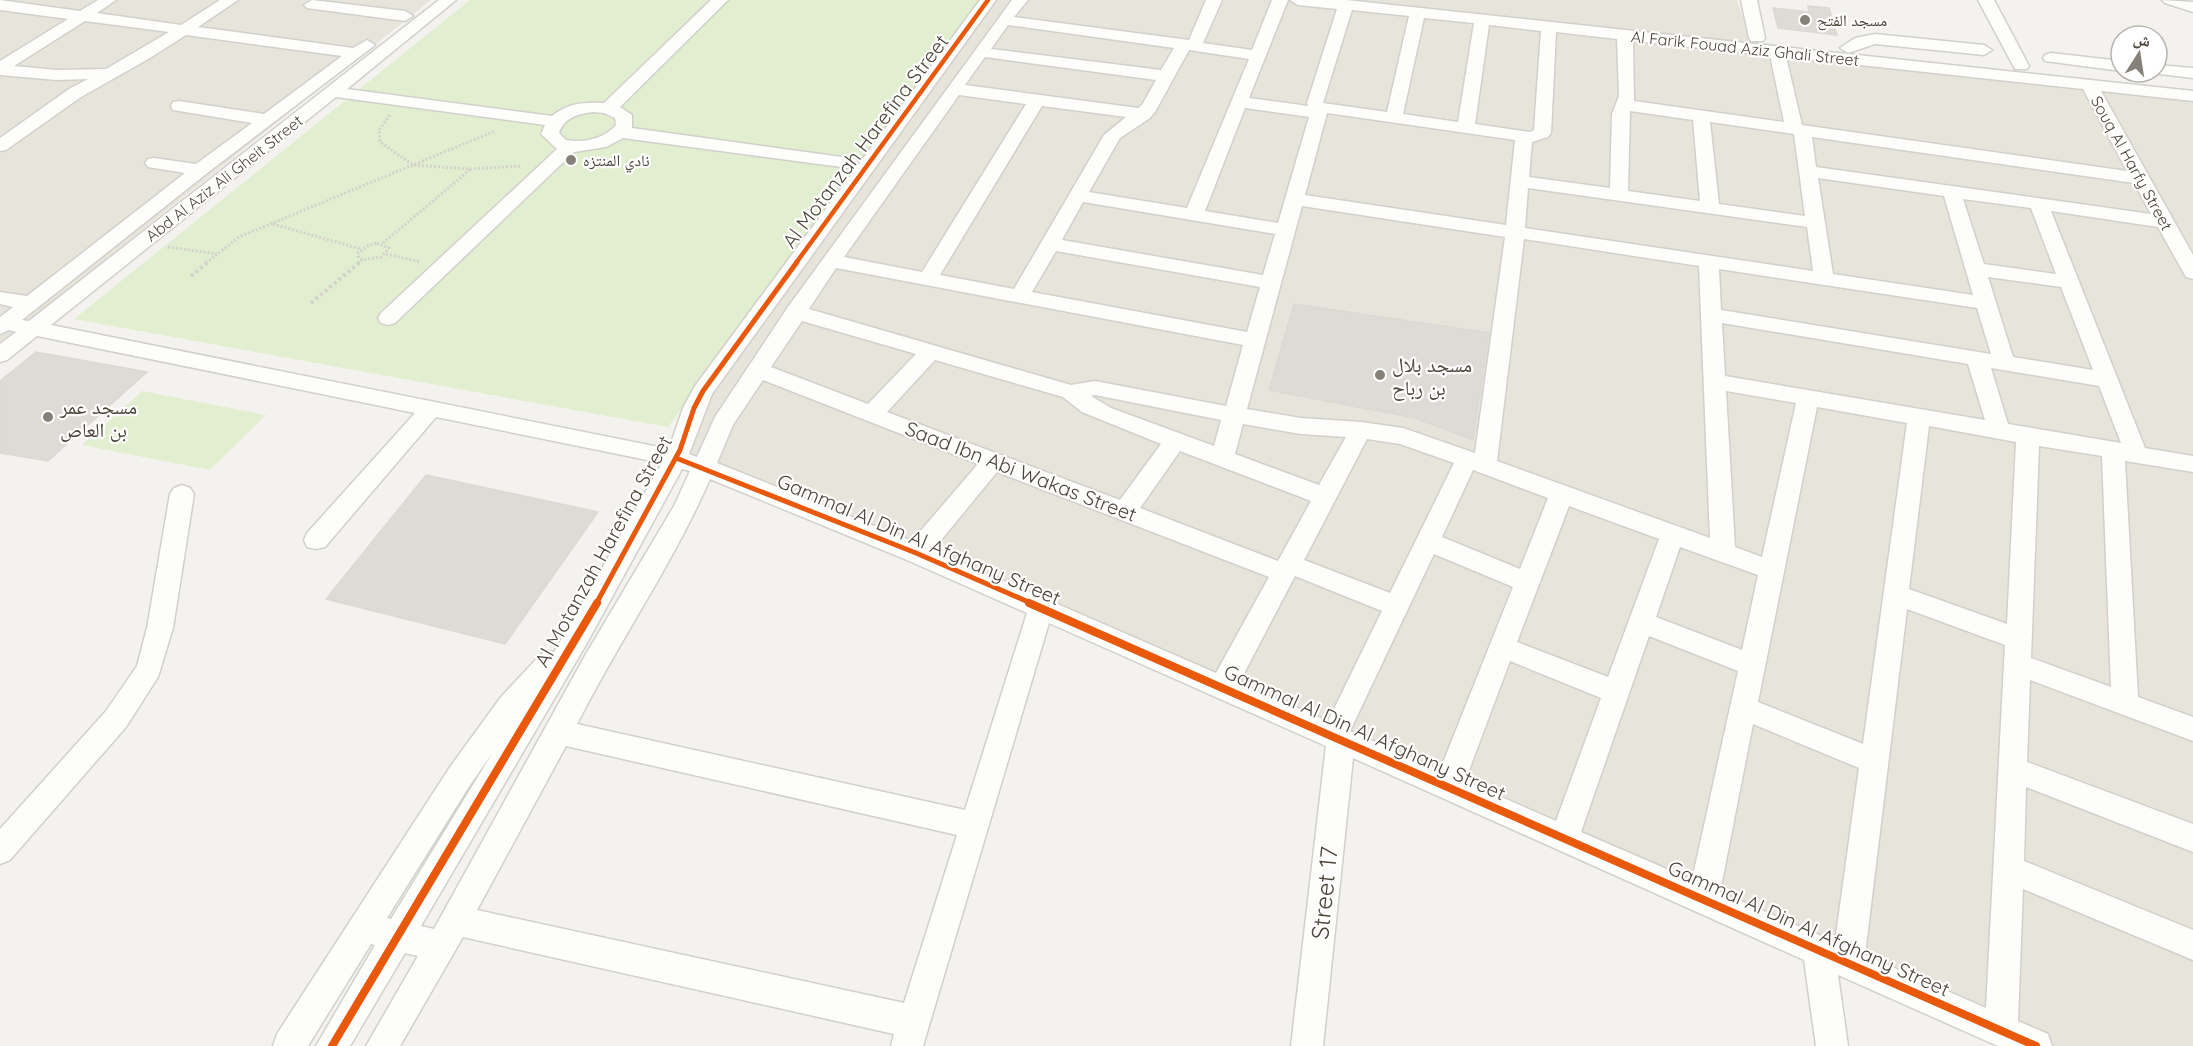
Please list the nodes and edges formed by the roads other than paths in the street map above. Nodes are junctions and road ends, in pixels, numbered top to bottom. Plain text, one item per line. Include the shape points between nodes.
1 (108, 0) edge
2 (230, 0) edge
3 (426, 0) edge
4 (448, 0) edge
5 (720, 0) edge
6 (988, 0) edge
7 (1020, 0) edge
8 (1214, 0) edge
9 (1280, 0) edge
10 (1298, 0) edge
11 (1404, 0) edge
12 (1749, 0) edge
13 (1986, 0) edge
14 (2170, 0) edge
15 (312, 4) dead end
16 (0, 5) edge
17 (1346, 5) junction
18 (2193, 7) edge
19 (1464, 12) junction
20 (1417, 13) junction
21 (81, 16) junction
22 (1003, 20) junction
23 (1482, 20) junction
24 (406, 25) junction
25 (1549, 27) junction
26 (184, 30) junction
27 (1625, 35) junction
28 (1757, 38) junction
29 (1189, 45) junction
30 (1848, 48) junction
31 (1984, 50) dead end
32 (980, 52) junction
33 (1777, 52) junction
34 (356, 54) junction
35 (1257, 55) junction
36 (1928, 56) junction
37 (1875, 57) junction
38 (2051, 58) dead end
39 (2109, 65) edge
40 (2021, 66) junction
41 (0, 69) edge
42 (2169, 71) edge
43 (2193, 73) edge
44 (108, 74) junction
45 (1167, 76) junction
46 (949, 82) junction
47 (2193, 83) edge
48 (2089, 85) junction
49 (334, 92) junction
50 (2193, 96) edge
51 (1037, 100) junction
52 (1239, 102) junction
53 (1624, 105) junction
54 (179, 106) dead end
55 (609, 108) junction
56 (1319, 111) junction
57 (1144, 114) junction
58 (1701, 116) junction
59 (1394, 118) junction
60 (555, 121) junction
61 (262, 124) junction
62 (1466, 128) junction
63 (1798, 129) junction
64 (621, 132) junction
65 (282, 133) junction
66 (1524, 136) junction
67 (0, 146) edge
68 (570, 146) junction
69 (154, 163) dead end
70 (849, 163) dead end
71 (200, 170) junction
72 (1808, 171) junction
73 (2140, 178) junction
74 (1520, 180) junction
75 (1952, 192) junction
76 (1619, 195) junction
77 (1078, 196) junction
78 (1294, 199) junction
79 (2039, 204) junction
80 (1710, 208) junction
81 (1194, 215) junction
82 (2165, 222) junction
83 (1816, 223) junction
84 (1286, 230) junction
85 (1515, 232) junction
86 (1051, 244) junction
87 (831, 261) junction
88 (1709, 262) junction
89 (1975, 269) junction
90 (2193, 272) edge
91 (928, 279) junction
92 (1824, 279) junction
93 (2069, 282) junction
94 (1271, 283) junction
95 (1020, 296) junction
96 (0, 298) edge
97 (30, 303) junction
98 (1986, 303) junction
99 (795, 312) junction
100 (1712, 315) junction
101 (387, 318) dead end
102 (2, 325) edge
103 (34, 328) junction
104 (1255, 340) junction
105 (931, 351) junction
106 (0, 355) edge
107 (1977, 358) junction
108 (2004, 363) junction
109 (757, 370) junction
110 (2107, 380) junction
111 (1715, 382) junction
112 (1071, 392) junction
113 (1808, 398) junction
114 (430, 410) junction
115 (873, 413) junction
116 (1234, 415) junction
117 (1919, 417) junction
118 (1361, 430) junction
119 (1999, 431) junction
120 (2028, 436) junction
121 (1176, 440) junction
122 (2125, 452) junction
123 (676, 458) junction
124 (1222, 458) junction
125 (994, 460) junction
126 (1476, 463) junction
127 (2193, 464) edge
128 (704, 467) junction
129 (1562, 493) junction
130 (182, 494) dead end
131 (1326, 497) junction
132 (1125, 511) junction
133 (1673, 533) junction
134 (316, 540) dead end
135 (1428, 542) junction
136 (1723, 552) junction
137 (916, 553) junction
138 (1287, 569) junction
139 (1771, 570) junction
140 (1528, 582) junction
141 (1896, 595) junction
142 (1397, 606) junction
143 (1041, 608) junction
144 (1641, 622) junction
145 (578, 636) junction
146 (1502, 647) junction
147 (2018, 652) junction
148 (1752, 665) junction
149 (1222, 687) junction
150 (1616, 692) junction
151 (2125, 704) junction
152 (1744, 708) junction
153 (2193, 729) edge
154 (560, 732) junction
155 (1337, 738) junction
156 (1874, 761) junction
157 (2013, 769) junction
158 (1448, 787) junction
159 (975, 826) junction
160 (1564, 838) junction
161 (2193, 838) edge
162 (0, 850) edge
163 (2008, 869) junction
164 (1704, 899) junction
165 (363, 927) junction
166 (448, 933) junction
167 (399, 935) junction
168 (2193, 945) edge
169 (1819, 951) junction
170 (1848, 963) junction
171 (2001, 1030) junction
172 (911, 1034) edge
173 (289, 1046) edge
174 (332, 1046) edge
175 (382, 1046) edge
176 (1307, 1046) edge
177 (1832, 1046) edge
178 (2036, 1046) edge

1 - 21 street
2 - 26 street
3 - 24 street, Abd Al Aziz Ali Gheit Street
4 - 24 street, Abd Al Aziz Ali Gheit Street
5 - 55 street
6 - 46 street, Al Motanzah Harefina Street
7 - 22 street, Al Motanzah Harefina Street
8 - 29 street
9 - 35 street
10 - 17 street, Al Farik Fouad Aziz Ghali Street
11 - 19 street, Al Farik Fouad Aziz Ghali Street
12 - 28 street
13 - 40 street
14 - 18 street
15 - 24 street
16 - 21 street
17 - 20 street, Al Farik Fouad Aziz Ghali Street
17 - 56 street via 1314,105
19 - 20 street, Al Farik Fouad Aziz Ghali Street
19 - 23 street, Al Farik Fouad Aziz Ghali Street
19 - 28 street, Al Farik Fouad Aziz Ghali Street
20 - 59 street
21 - 26 street
21 - 41 street
22 - 29 street
22 - 32 street, Al Motanzah Harefina Street
23 - 25 street, Al Farik Fouad Aziz Ghali Street
23 - 62 street
24 - 34 street, Abd Al Aziz Ali Gheit Street via 386,31
24 - 49 street, Abd Al Aziz Ali Gheit Street
25 - 27 street, Al Farik Fouad Aziz Ghali Street
25 - 66 street via 1542,133
26 - 34 street
26 - 44 street
27 - 33 street, Al Farik Fouad Aziz Ghali Street
27 - 53 street
28 - 30 street, Al Farik Fouad Aziz Ghali Street
29 - 35 street
29 - 45 street
30 - 36 street via 1867,40
30 - 37 street, Al Farik Fouad Aziz Ghali Street
31 - 36 street
32 - 45 street
32 - 46 street, Al Motanzah Harefina Street
33 - 37 street, Al Farik Fouad Aziz Ghali Street
33 - 63 street
34 - 61 street, Abd Al Aziz Ali Gheit Street
35 - 52 street
36 - 37 street, Al Farik Fouad Aziz Ghali Street
36 - 40 street, Al Farik Fouad Aziz Ghali Street
36 - 48 street, Al Farik Fouad Aziz Ghali Street
38 - 39 street
40 - 47 street, Al Farik Fouad Aziz Ghali Street
41 - 44 street via 57,75
42 - 43 street
44 - 67 street
45 - 57 street
46 - 51 street
46 - 87 street, Al Motanzah Harefina Street
46 - 123 street, Al Motanzah Harefina Street via 714,374 694,408
48 - 50 street, Al Farik Fouad Aziz Ghali Street
48 - 73 street, Souq Al Harfy Street
49 - 60 street
49 - 65 street, Abd Al Aziz Ali Gheit Street
51 - 57 street
51 - 91 street
52 - 56 street
52 - 81 street
53 - 58 street
53 - 76 street
54 - 61 street
55 - 60 street via 574,111
55 - 64 street via 623,115 625,126
56 - 59 street
56 - 78 street
57 - 77 street via 1113,135
58 - 63 street
58 - 80 street
59 - 62 street
60 - 68 street via 550,134 560,144
61 - 65 street
61 - 71 street, Abd Al Aziz Ali Gheit Street
62 - 66 street
63 - 72 street
63 - 73 street
64 - 68 street via 598,144
64 - 70 street
65 - 103 street, Abd Al Aziz Ali Gheit Street
66 - 74 street, Street 17
68 - 101 street
69 - 71 street
71 - 97 street, Abd Al Aziz Ali Gheit Street
72 - 75 street
72 - 83 street
73 - 82 street, Souq Al Harfy Street
74 - 76 street
74 - 85 street, Street 17
75 - 79 street
75 - 89 street
76 - 80 street
77 - 81 street
77 - 86 street
78 - 84 street
78 - 85 street
79 - 82 street
79 - 93 street
80 - 83 street
81 - 84 street
82 - 90 street, Souq Al Harfy Street
83 - 92 street
84 - 94 street
85 - 88 street
85 - 126 street, Street 17
86 - 94 street
86 - 95 street
87 - 91 street
87 - 99 street, Al Motanzah Harefina Street
88 - 92 street
88 - 100 street
89 - 93 street
89 - 98 street
91 - 95 street
92 - 98 street
93 - 110 street
94 - 104 street
95 - 104 street
96 - 97 street
97 - 102 street, Abd Al Aziz Ali Gheit Street
98 - 108 street
99 - 105 street
99 - 109 street, Al Motanzah Harefina Street
100 - 107 street
100 - 111 street
102 - 103 street, Gammal Al Din Al Afghany Street
103 - 106 street, Abd Al Aziz Ali Gheit Street
103 - 114 street, Gammal Al Din Al Afghany Street
104 - 116 street
105 - 112 street
105 - 115 street
107 - 108 street
107 - 119 street
108 - 110 street
109 - 115 street, Saad Ibn Abi Wakas Street
109 - 128 street, Al Motanzah Harefina Street via 723,423
110 - 122 street
111 - 113 street
111 - 136 street
112 - 116 street via 1095,388
112 - 121 street via 1090,407
113 - 117 street
113 - 139 street
114 - 123 street, Gammal Al Din Al Afghany Street
114 - 134 street
115 - 125 street, Saad Ibn Abi Wakas Street
116 - 118 street
116 - 124 street
117 - 119 street
117 - 141 street
118 - 126 street via 1403,436
118 - 131 street
119 - 120 street
120 - 122 street
120 - 147 street
121 - 124 street
121 - 132 street
122 - 127 street
122 - 151 street
123 - 128 street, Gammal Al Din Al Afghany Street
123 - 145 street, Al Motanzah Harefina Street
124 - 131 street
125 - 132 street, Saad Ibn Abi Wakas Street
125 - 137 street
126 - 129 street
126 - 135 street, Street 17
128 - 137 street, Gammal Al Din Al Afghany Street
128 - 154 street, Al Motanzah Harefina Street
129 - 133 street
129 - 140 street
130 - 162 street via 160,628 149,669 116,719
131 - 138 street
132 - 138 street, Saad Ibn Abi Wakas Street
133 - 136 street
133 - 144 street
135 - 140 street
135 - 142 street, Street 17
136 - 139 street
137 - 143 street, Gammal Al Din Al Afghany Street
138 - 142 street, Saad Ibn Abi Wakas Street
138 - 149 street
139 - 148 street
140 - 146 street
141 - 147 street
141 - 156 street
142 - 155 street, Street 17
143 - 149 street, Gammal Al Din Al Afghany Street
143 - 159 street
144 - 148 street
144 - 150 street
145 - 165 street via 532,680 485,740
145 - 167 street, Al Motanzah Harefina Street
146 - 150 street
146 - 158 street
147 - 151 street
147 - 157 street
148 - 152 street
149 - 155 street, Gammal Al Din Al Afghany Street
150 - 160 street
151 - 153 street
152 - 156 street
152 - 164 street
154 - 159 street
154 - 166 street, Al Motanzah Harefina Street
155 - 158 street, Gammal Al Din Al Afghany Street
155 - 176 street, Street 17
156 - 170 street
157 - 161 street
157 - 163 street
158 - 160 street, Gammal Al Din Al Afghany Street
159 - 172 street
160 - 164 street, Gammal Al Din Al Afghany Street
163 - 168 street
163 - 171 street
164 - 169 street, Gammal Al Din Al Afghany Street
165 - 167 street
165 - 173 street
166 - 167 street
166 - 172 street
166 - 175 street, Al Motanzah Harefina Street
167 - 174 street, Al Motanzah Harefina Street
169 - 170 street, Gammal Al Din Al Afghany Street
169 - 177 street
170 - 171 street, Gammal Al Din Al Afghany Street
171 - 178 street, Gammal Al Din Al Afghany Street

